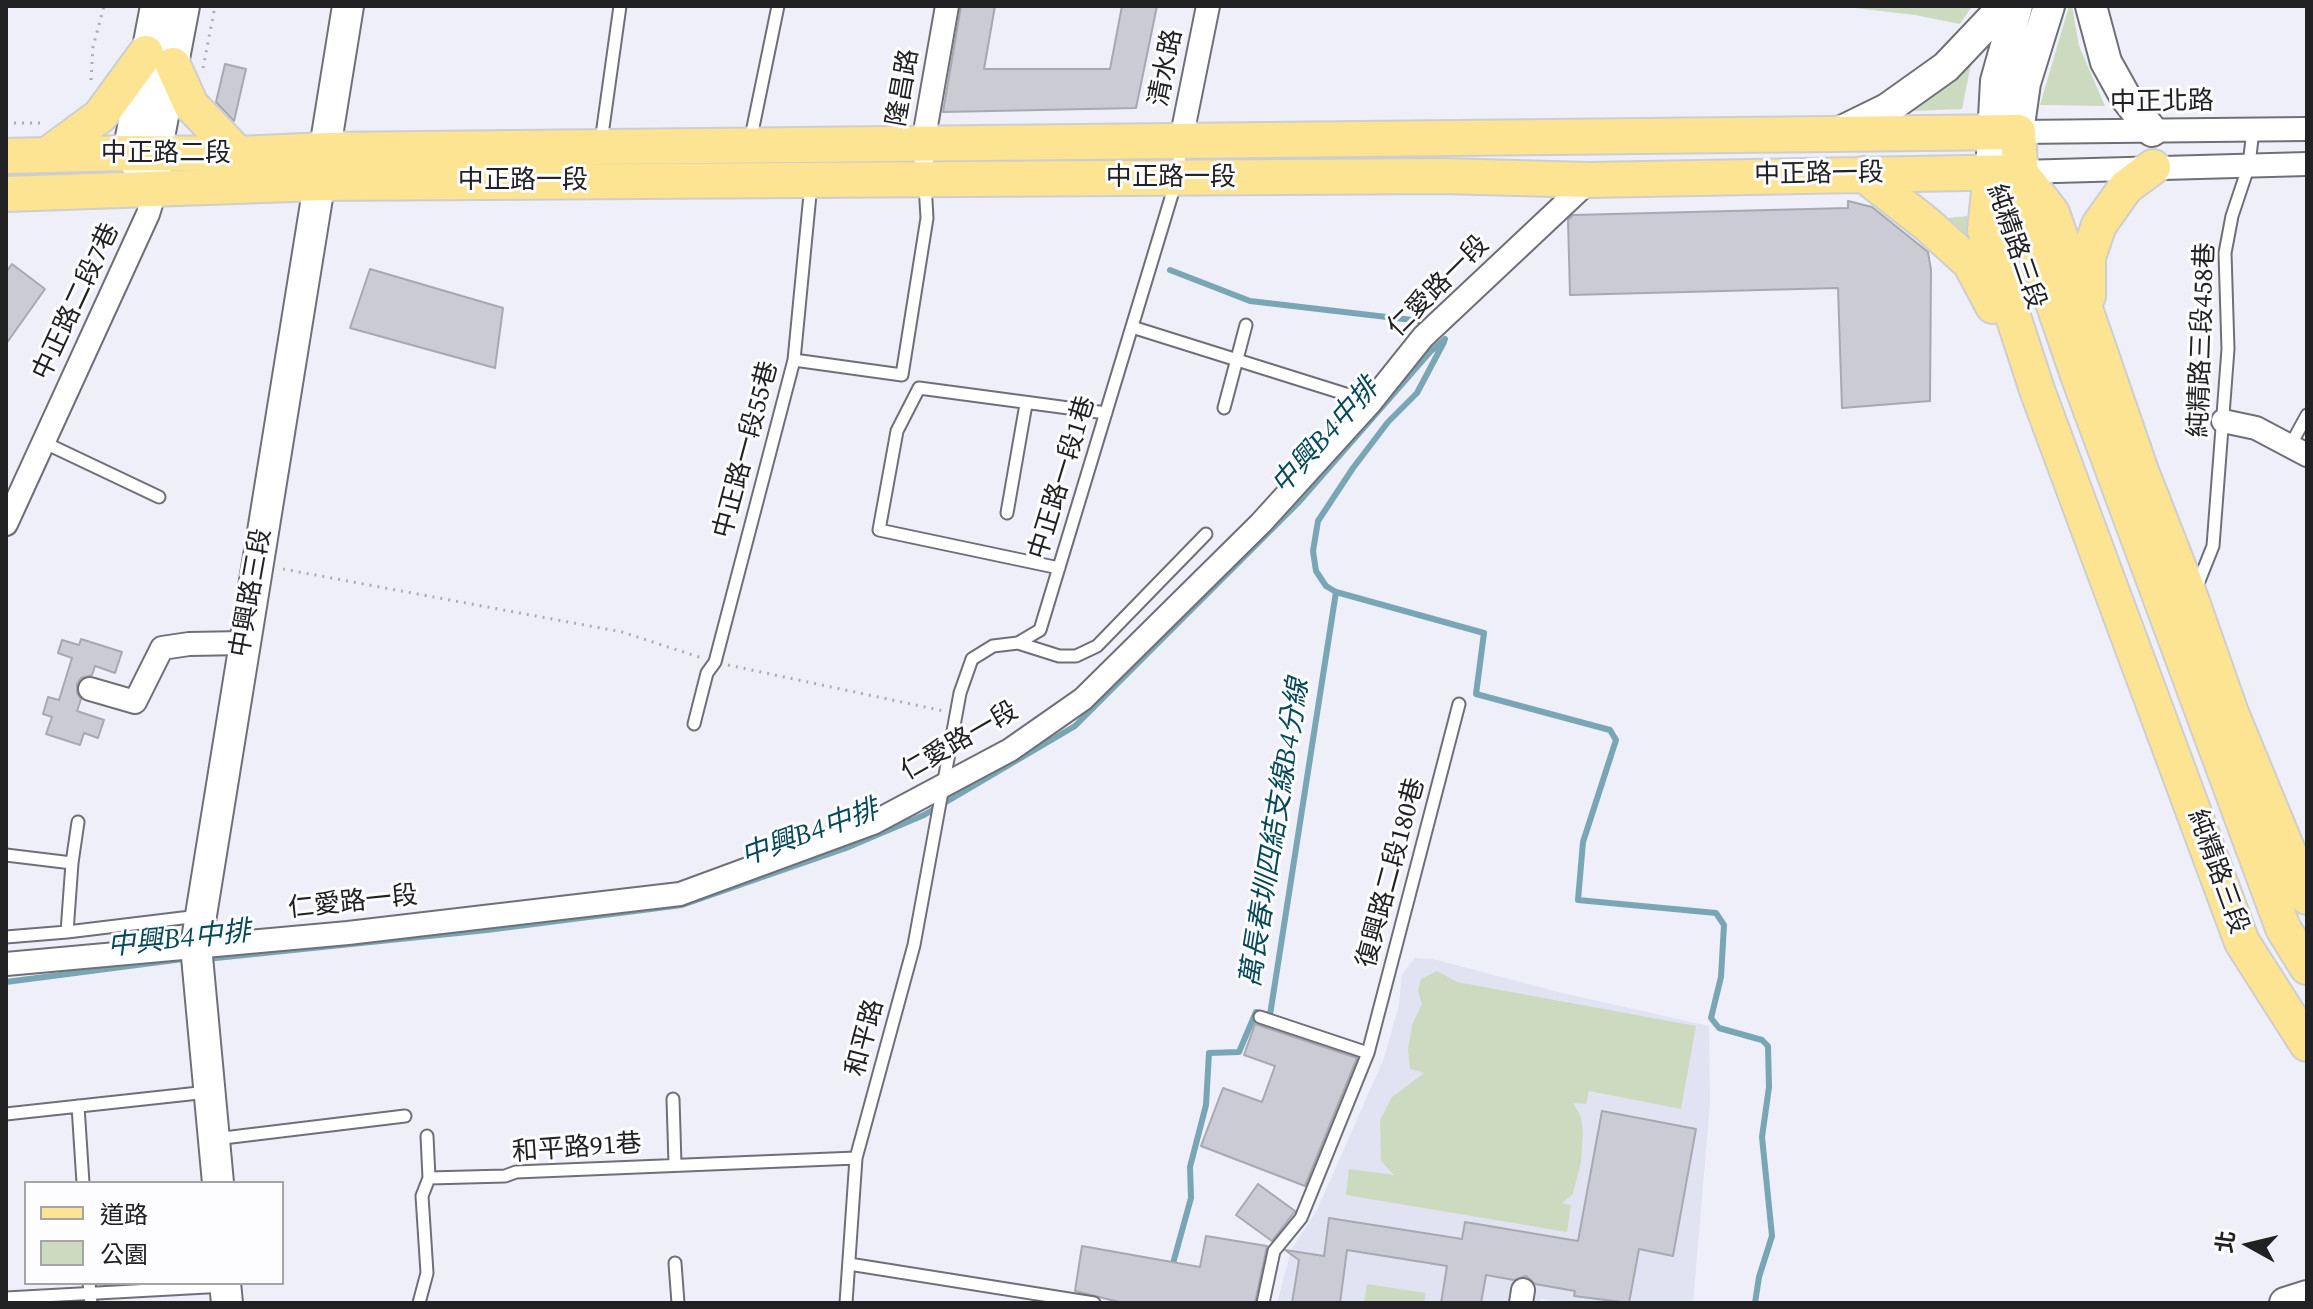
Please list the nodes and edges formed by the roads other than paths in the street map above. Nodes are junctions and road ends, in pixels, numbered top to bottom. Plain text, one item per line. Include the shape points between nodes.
1 (156, 6) edge
2 (184, 6) edge
3 (348, 6) edge
4 (620, 6) edge
5 (778, 6) edge
6 (947, 6) edge
7 (1208, 6) edge
8 (2049, 6) edge
9 (2091, 6) edge
10 (2004, 8) edge
11 (174, 62) junction
12 (2307, 129) edge
13 (2253, 130) junction
14 (2152, 131) junction
15 (2005, 132) junction
16 (1836, 134) junction
17 (46, 139) junction
18 (1181, 140) junction
19 (923, 143) junction
20 (749, 145) junction
21 (600, 146) junction
22 (142, 153) junction
23 (238, 154) junction
24 (6, 156) edge
25 (2307, 164) edge
26 (2249, 165) junction
27 (324, 166) junction
28 (2153, 167) junction
29 (2006, 173) junction
30 (1863, 174) junction
31 (1177, 178) junction
32 (925, 179) junction
33 (811, 180) junction
34 (1590, 180) junction
35 (156, 188) junction
36 (6, 194) edge
37 (1246, 325) dead end
38 (1132, 327) junction
39 (2094, 336) junction
40 (794, 360) junction
41 (1237, 360) junction
42 (2037, 390) junction
43 (1371, 402) junction
44 (1026, 404) junction
45 (1224, 408) dead end
46 (1106, 413) junction
47 (2307, 415) edge
48 (2223, 421) junction
49 (43, 442) junction
50 (2299, 450) edge
51 (159, 497) dead end
52 (1007, 513) dead end
53 (6, 524) edge
54 (1206, 534) dead end
55 (1059, 568) junction
56 (2191, 599) junction
57 (244, 643) junction
58 (1018, 643) junction
59 (90, 689) dead end
60 (1459, 704) dead end
61 (694, 724) dead end
62 (942, 785) junction
63 (78, 822) dead end
64 (6, 855) edge
65 (72, 863) junction
66 (2307, 897) edge
67 (201, 916) junction
68 (67, 932) junction
69 (6, 937) edge
70 (196, 946) junction
71 (6, 964) edge
72 (2307, 967) edge
73 (2307, 1010) edge
74 (1260, 1017) dead end
75 (2307, 1044) edge
76 (1368, 1053) junction
77 (210, 1092) junction
78 (673, 1099) dead end
79 (78, 1106) junction
80 (6, 1114) edge
81 (405, 1116) dead end
82 (427, 1136) dead end
83 (214, 1139) junction
84 (856, 1158) junction
85 (675, 1164) junction
86 (429, 1178) junction
87 (83, 1181) edge
88 (218, 1181) edge
89 (675, 1263) dead end
90 (849, 1264) junction
91 (226, 1291) edge
92 (90, 1293) edge
93 (2307, 1296) edge
94 (6, 1298) edge
95 (419, 1303) edge
96 (678, 1303) edge
97 (846, 1303) edge
98 (1094, 1303) edge
99 (1263, 1303) edge
100 (2285, 1303) edge

1 - 11 street
2 - 11 street
3 - 27 street, 中興路三段
4 - 21 lane
5 - 20 lane
6 - 19 street, 隆昌路
7 - 18 street, 清水路
8 - 15 street
9 - 14 street via 2106,62
10 - 15 street via 1996,81
10 - 16 street via 1946,67 1887,109
11 - 17 main road via 100,116
11 - 22 street
11 - 23 main road via 191,105
12 - 13 street, 中正北路
13 - 14 street, 中正北路
13 - 26 lane, 純精路三段458巷
14 - 15 street, 中正北路
15 - 16 main road, 中正路一段
15 - 29 main road, 純精路三段
16 - 18 main road, 中正路一段
17 - 22 main road, 中正路二段
17 - 24 main road, 中正路二段
18 - 19 main road, 中正路一段
18 - 31 lane, 中正路一段1巷
19 - 20 main road, 中正路一段
19 - 32 street, 隆昌路
20 - 21 main road, 中正路一段
21 - 27 main road, 中正路一段
22 - 23 main road, 中正路二段
22 - 35 street
23 - 27 main road, 中正路二段
25 - 26 street
26 - 28 street
26 - 48 lane, 純精路三段458巷 via 2225,253 2228,349
27 - 33 main road, 中正路一段
27 - 35 main road, 中正路二段
27 - 57 street, 中興路三段
28 - 29 street
28 - 39 main road via 2126,187 2099,225 2088,257
29 - 30 main road, 中正路一段
29 - 39 main road, 純精路三段 via 2052,213
29 - 42 main road, 純精路三段 via 1985,230
29 - 72 main road, 純精路三段 via 2283,928
29 - 73 main road, 純精路三段 via 2021,271 2181,712
30 - 34 main road, 中正路一段
30 - 42 main road via 1970,263
31 - 32 main road, 中正路一段
31 - 34 main road, 中正路一段
31 - 38 lane, 中正路一段1巷
32 - 33 main road, 中正路一段
32 - 40 lane via 927,218 902,375
33 - 40 lane, 中正路一段55巷
34 - 43 street, 仁愛路一段 via 1423,337
35 - 36 main road, 中正路二段
35 - 49 street, 中正路二段7巷
37 - 41 lane
38 - 41 lane
38 - 46 lane, 中正路一段1巷
39 - 56 main road, 純精路三段
40 - 61 lane, 中正路一段55巷
41 - 43 lane
41 - 45 lane
42 - 75 main road, 純精路三段 via 2242,942
43 - 62 street, 仁愛路一段 via 1261,523 1083,699 1010,750
44 - 46 lane
44 - 52 lane
44 - 55 lane via 919,388 897,431 879,530
46 - 55 lane, 中正路一段1巷
47 - 50 lane
48 - 50 street via 2256,428
48 - 56 lane, 純精路三段458巷 via 2213,546
49 - 51 lane
49 - 53 street, 中正路二段7巷
54 - 58 lane via 1097,646 1076,656 1059,656
55 - 58 lane, 中正路一段1巷 via 1040,630
56 - 66 main road, 純精路三段 via 2231,713
57 - 59 street via 162,648 135,702
57 - 67 street, 中興路三段
58 - 62 lane, 中正路一段1巷 via 993,646 972,659
60 - 76 lane, 復興路二段180巷
62 - 70 street, 仁愛路一段 via 873,823 680,894
62 - 84 lane, 和平路 via 914,945
63 - 65 lane
64 - 65 lane
65 - 68 lane
67 - 68 lane
67 - 70 street, 中興路三段
68 - 69 lane
70 - 71 street, 仁愛路一段
70 - 77 street, 中興路三段
74 - 76 lane
76 - 99 lane, 復興路二段180巷 via 1301,1218 1274,1251
77 - 79 lane
77 - 83 street, 中興路三段
78 - 85 lane
79 - 80 lane
79 - 87 lane
81 - 83 lane
82 - 86 lane
83 - 88 street, 中興路三段
84 - 85 lane, 和平路91巷
84 - 90 lane, 和平路
85 - 86 lane, 和平路91巷
86 - 95 lane via 422,1196 427,1273
89 - 96 lane
90 - 97 lane, 和平路
90 - 98 lane
91 - 92 lane
92 - 94 lane
93 - 100 street

